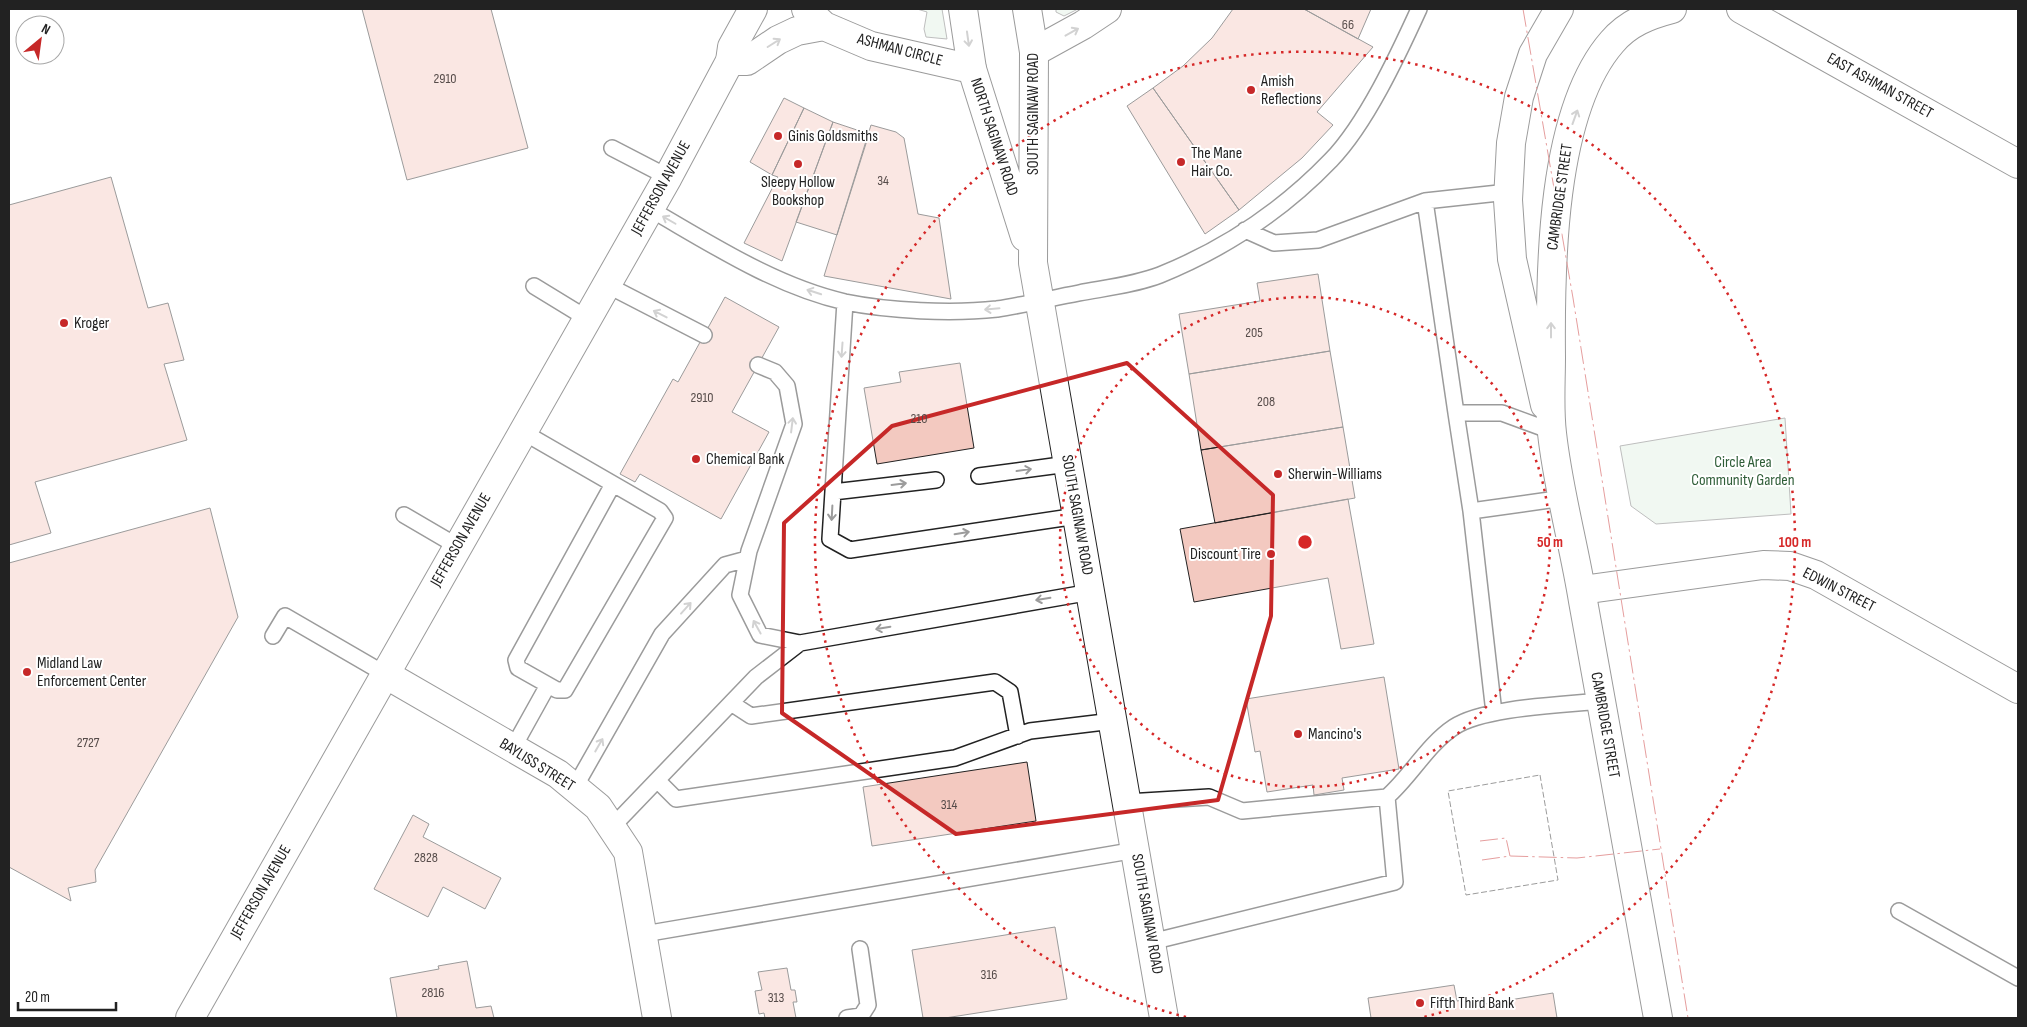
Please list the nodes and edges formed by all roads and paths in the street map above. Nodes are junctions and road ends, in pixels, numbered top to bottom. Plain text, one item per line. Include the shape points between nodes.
1 (753, 9) edge
2 (963, 9) edge
3 (1027, 9) edge
4 (1107, 9) edge
5 (1419, 9) edge
6 (1559, 9) edge
7 (1672, 9) edge
8 (1718, 9) edge
9 (1744, 10) edge
10 (815, 17) edge
11 (1034, 52) junction
12 (730, 61) junction
13 (972, 69) junction
14 (612, 148) dead end
15 (2018, 164) edge
16 (668, 177) junction
17 (1508, 192) junction
18 (1425, 201) junction
19 (650, 209) junction
20 (1245, 230) junction
21 (1033, 263) junction
22 (607, 285) junction
23 (534, 286) dead end
24 (1040, 301) junction
25 (845, 302) junction
26 (588, 319) junction
27 (704, 336) dead end
28 (758, 365) dead end
29 (1456, 413) junction
30 (1551, 431) junction
31 (523, 432) junction
32 (1068, 464) junction
33 (979, 476) dead end
34 (936, 480) dead end
35 (613, 484) junction
36 (833, 492) junction
37 (1564, 498) junction
38 (1470, 511) junction
39 (404, 515) dead end
40 (1077, 516) junction
41 (457, 546) junction
42 (747, 559) junction
43 (1582, 590) junction
44 (1091, 592) junction
45 (273, 636) dead end
46 (800, 643) junction
47 (385, 674) junction
48 (548, 685) junction
49 (2018, 689) edge
50 (1601, 702) junction
51 (732, 703) junction
52 (1494, 713) junction
53 (1113, 721) junction
54 (1018, 736) junction
55 (513, 748) junction
56 (657, 780) junction
57 (575, 787) junction
58 (1387, 797) junction
59 (1127, 802) junction
60 (612, 827) junction
61 (1136, 850) junction
62 (1899, 911) dead end
63 (644, 934) junction
64 (1152, 942) junction
65 (860, 949) dead end
66 (2018, 978) edge
67 (190, 1018) edge
68 (657, 1018) edge
69 (847, 1018) edge
70 (1164, 1018) edge
71 (1658, 1018) edge

1 - 12 street, JEFFERSON AVENUE via 732,47
2 -> 13 street, NORTH SAGINAW ROAD
3 - 11 street, SOUTH SAGINAW ROAD
11 -> 4 street
5 - 20 lane via 1389,71 1333,158 1294,195
6 - 17 street, CAMBRIDGE STREET via 1533,54 1519,97 1511,143
30 -> 7 street, CAMBRIDGE STREET via 1550,279 1555,222 1570,128 1597,63 1612,41 1645,17
8 - 9 street
9 - 15 street, EAST ASHMAN STREET
12 -> 10 street via 746,62
10 - 13 street, ASHMAN CIRCLE via 871,46
11 - 21 street, SOUTH SAGINAW ROAD
12 - 16 street, JEFFERSON AVENUE
13 - 21 street, NORTH SAGINAW ROAD
14 - 16 lane
16 - 19 street, JEFFERSON AVENUE
17 - 18 lane
17 - 30 street, CAMBRIDGE STREET via 1512,259
18 - 20 lane via 1318,240 1274,243
18 - 29 lane
19 - 22 street, JEFFERSON AVENUE
25 -> 19 lane via 793,285 746,263
20 - 24 lane via 1207,253 1158,275
21 - 24 street, SOUTH SAGINAW ROAD
22 - 26 street, JEFFERSON AVENUE
27 -> 22 lane
23 - 26 lane
24 -> 25 lane via 964,311 910,310
24 - 32 street, SOUTH SAGINAW ROAD
25 -> 36 lane
26 - 31 street, JEFFERSON AVENUE
42 -> 28 lane via 794,424 787,386 775,372
29 - 30 lane via 1502,413
29 - 38 lane
30 - 37 street, CAMBRIDGE STREET
31 - 35 lane
31 - 41 street, JEFFERSON AVENUE
33 -> 32 lane
32 - 40 street, SOUTH SAGINAW ROAD
36 -> 34 lane
35 - 48 lane via 516,660 518,668
35 - 48 lane via 660,511 665,518 566,690
36 -> 40 lane via 830,539 850,550
37 - 38 lane
37 - 43 street, CAMBRIDGE STREET
38 - 52 lane
39 - 41 lane
40 - 44 street, SOUTH SAGINAW ROAD
41 - 47 street, JEFFERSON AVENUE
46 -> 42 lane via 760,635 740,595
57 -> 42 lane via 662,634 725,564
43 - 49 street, EDWIN STREET via 1763,565 1790,566 1816,575
43 - 50 street, CAMBRIDGE STREET
44 -> 46 lane
44 - 53 street, SOUTH SAGINAW ROAD
45 - 47 lane via 285,616
46 - 51 lane via 756,677
47 - 55 street, BAYLISS STREET
47 - 67 street, JEFFERSON AVENUE
48 - 55 lane
50 - 52 lane
50 - 71 street, CAMBRIDGE STREET
51 - 54 lane via 751,716 995,682 1010,692
51 - 56 lane
52 - 58 lane via 1454,727 1424,756 1404,783
53 - 54 lane via 1045,728
53 - 59 street, SOUTH SAGINAW ROAD
54 - 56 lane via 955,758 676,799
55 - 57 street, BAYLISS STREET
56 - 60 lane
57 - 60 street, BAYLISS STREET via 598,807
58 - 59 lane via 1242,811 1209,796
58 - 64 lane via 1395,882
59 - 61 street, SOUTH SAGINAW ROAD
60 - 63 street, BAYLISS STREET via 628,852
61 - 63 lane
61 - 64 street, SOUTH SAGINAW ROAD
62 - 66 lane
63 - 68 street, BAYLISS STREET
64 - 70 street, SOUTH SAGINAW ROAD
65 - 69 lane via 868,1005 861,1016

